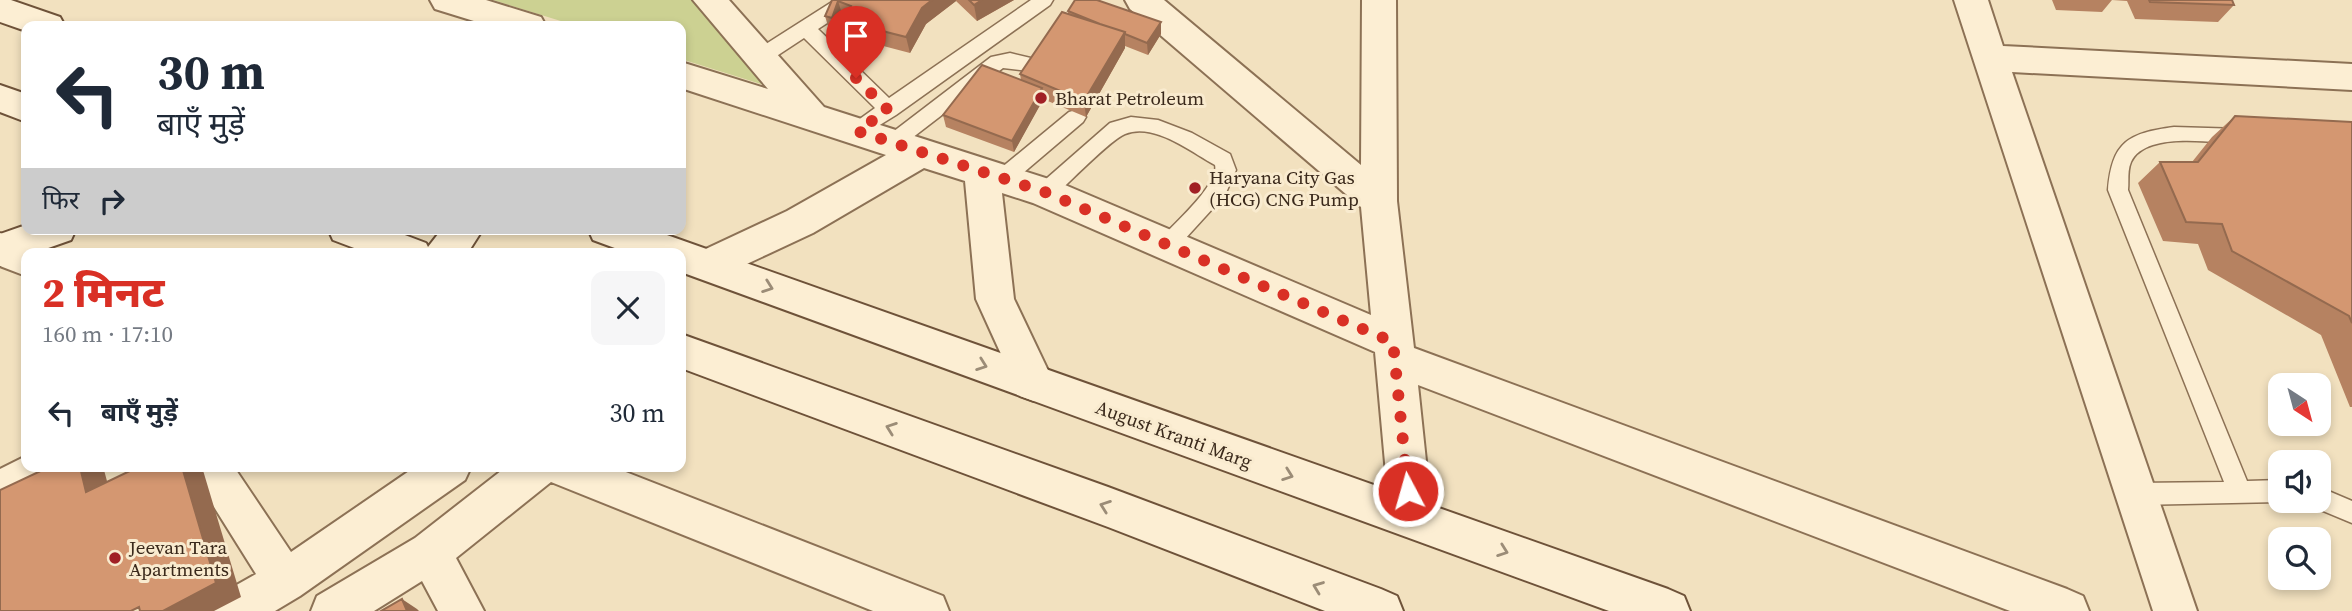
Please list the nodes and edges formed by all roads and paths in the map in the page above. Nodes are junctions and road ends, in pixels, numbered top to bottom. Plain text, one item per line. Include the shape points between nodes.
1 (447, 0) edge
2 (710, 0) edge
3 (849, 0) edge
4 (1044, 0) edge
5 (1142, 0) edge
6 (1379, 0) edge
7 (1971, 0) edge
8 (0, 9) edge
9 (34, 21) edge
10 (513, 21) edge
11 (806, 28) junction
12 (759, 58) junction
13 (1991, 58) junction
14 (1028, 64) edge
15 (686, 77) edge
16 (2352, 77) edge
17 (0, 98) edge
18 (21, 106) edge
19 (812, 117) junction
20 (1076, 117) edge
21 (900, 135) junction
22 (2255, 137) edge
23 (992, 176) junction
24 (1045, 192) junction
25 (1379, 201) junction
26 (41, 235) edge
27 (362, 235) edge
28 (623, 235) edge
29 (1167, 244) junction
30 (398, 248) edge
31 (660, 248) edge
32 (0, 249) edge
33 (21, 258) edge
34 (688, 258) edge
35 (1394, 351) junction
36 (686, 353) edge
37 (1034, 383) junction
38 (35, 472) edge
39 (213, 472) edge
40 (443, 472) edge
41 (532, 472) edge
42 (574, 472) edge
43 (0, 490) edge
44 (2268, 492) edge
45 (2239, 493) junction
46 (2136, 494) junction
47 (2331, 503) edge
48 (2352, 512) edge
49 (1411, 518) junction
50 (430, 553) junction
51 (285, 581) junction
52 (872, 602) edge
53 (233, 611) edge
54 (333, 611) edge
55 (462, 611) edge
56 (927, 611) edge
57 (1381, 611) edge
58 (1668, 611) edge
59 (2067, 611) edge
60 (2175, 611) edge

1 - 10 street
2 - 12 street
3 - 11 lane
4 - 21 lane
5 - 25 street
6 - 25 street
7 - 13 street
8 - 9 street
11 - 12 lane
11 - 21 lane
12 - 19 street
13 - 16 street
13 - 46 street
14 - 21 lane via 998,62
15 - 19 street
17 - 18 street
19 - 21 street via 857,131
20 - 23 lane
21 - 23 street
21 - 34 street via 800,222
22 - 45 lane via 2171,134 2138,141 2121,161 2118,190
23 - 24 street
23 - 37 street via 995,299
24 - 29 street
24 - 29 lane via 1117,128 1132,122 1160,127 1223,160 1226,170 1218,189
25 - 35 street
26 - 32 street
27 - 30 street
28 - 31 street, August Kranti Marg
29 - 35 street
32 - 33 street
34 -> 37 street, August Kranti Marg
35 - 49 street
35 - 59 street
57 -> 36 street
37 -> 49 street, August Kranti Marg
38 - 43 street
39 - 51 street
40 - 51 street
41 - 50 street
42 - 52 street
44 - 45 lane
45 - 46 lane
46 - 60 street
47 - 48 lane
49 -> 58 street, August Kranti Marg
50 - 54 street
50 - 55 street
51 - 53 street
52 - 56 street

